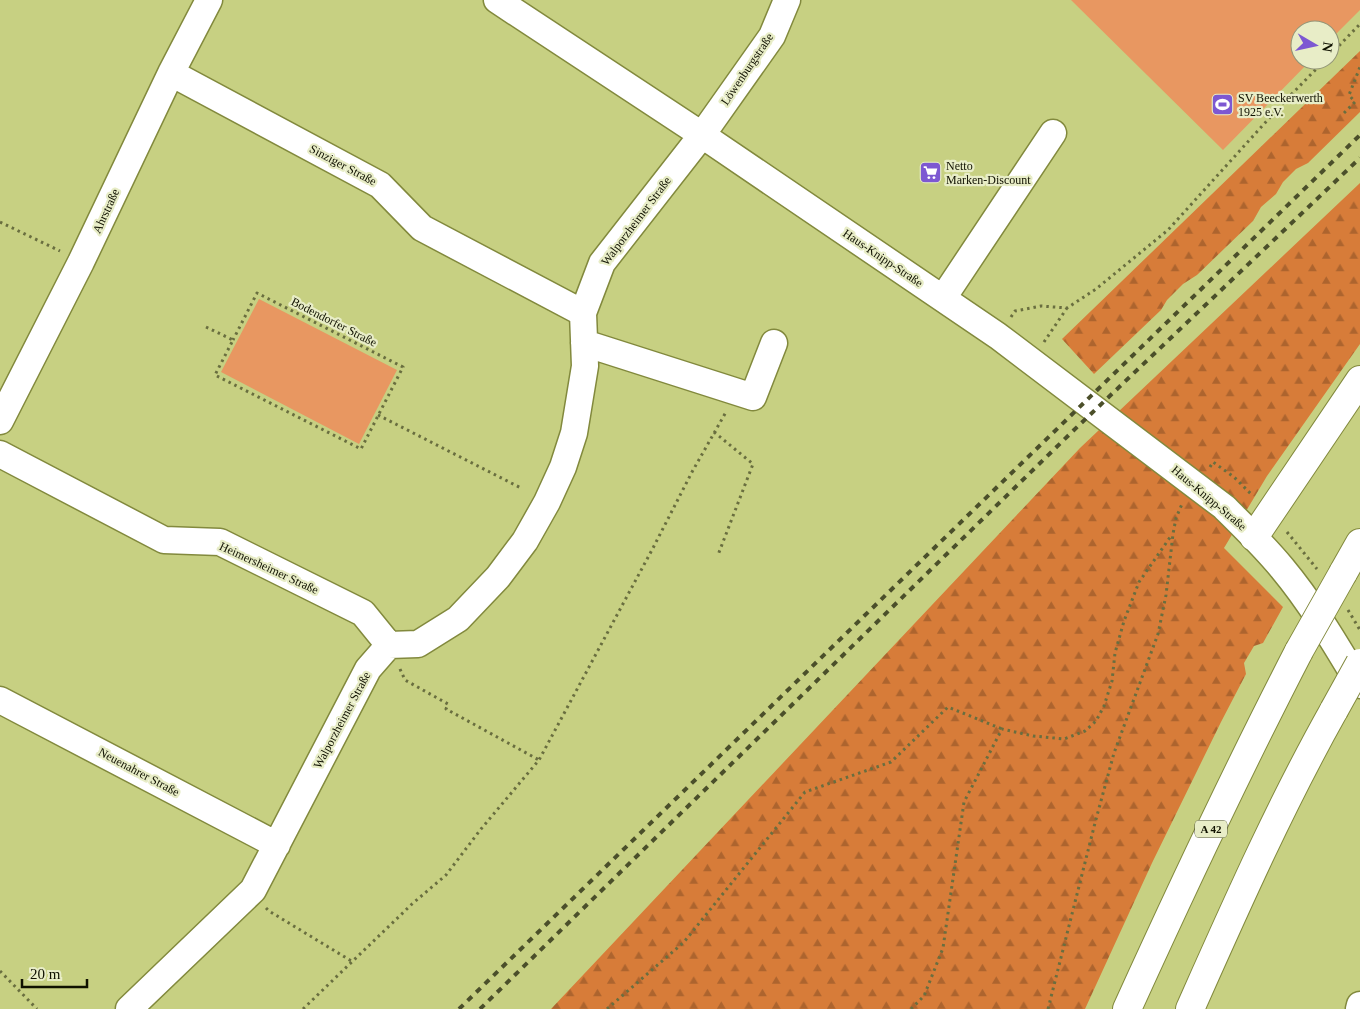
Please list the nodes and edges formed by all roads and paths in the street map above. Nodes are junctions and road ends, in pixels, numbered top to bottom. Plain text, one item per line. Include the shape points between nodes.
1 (209, 0) edge
2 (497, 0) edge
3 (787, 0) edge
4 (1360, 24) edge
5 (1340, 45) edge
6 (1360, 67) edge
7 (1315, 70) edge
8 (171, 74) junction
9 (1344, 113) dead end
10 (1053, 134) dead end
11 (702, 135) junction
12 (0, 222) edge
13 (82, 262) junction
14 (942, 298) junction
15 (1067, 308) junction
16 (583, 313) junction
17 (206, 327) dead end
18 (998, 336) junction
19 (233, 340) junction
20 (584, 343) junction
21 (774, 343) dead end
22 (1029, 359) junction
23 (1360, 380) edge
24 (738, 392) junction
25 (378, 416) junction
26 (0, 421) edge
27 (714, 432) junction
28 (0, 454) edge
29 (1195, 485) junction
30 (521, 488) dead end
31 (1173, 534) junction
32 (1254, 537) junction
33 (1360, 543) edge
34 (718, 556) dead end
35 (389, 645) junction
36 (1360, 662) edge
37 (1360, 685) edge
38 (0, 700) edge
39 (1002, 729) junction
40 (539, 760) junction
41 (277, 845) junction
42 (253, 890) junction
43 (353, 962) junction
44 (0, 971) edge
45 (1360, 1006) edge
46 (37, 1009) edge
47 (129, 1009) edge
48 (303, 1009) edge
49 (607, 1009) edge
50 (911, 1009) edge
51 (1048, 1009) edge
52 (1128, 1009) edge
53 (1190, 1009) edge
54 (1359, 1009) edge

1 - 8 street, Ahrstraße
2 - 11 street, Haus-Knipp-Straße
3 - 11 street, Löwenburgstraße via 772,36
4 - 5 path
6 - 9 path via 1349,95 1355,102
7 - 15 path via 1168,230
8 - 13 street, Ahrstraße
8 - 16 street, Sinziger Straße via 380,184 422,228
10 - 14 street
11 - 14 street, Haus-Knipp-Straße
11 - 16 street, Walporzheimer Straße via 602,263
12 - 13 path
13 - 26 street, Ahrstraße
14 - 18 street, Haus-Knipp-Straße
15 - 18 path via 1041,306 1015,311
15 - 22 path
16 - 20 street, Walporzheimer Straße
17 - 19 path
18 - 22 street, Haus-Knipp-Straße
19 - 25 path, Bodendorfer Straße via 215,374 224,379 361,450
19 - 25 path, Bodendorfer Straße via 257,292 394,363 402,368
20 - 24 street
20 - 35 street, Walporzheimer Straße via 585,366 574,432 563,467 525,541 498,577 458,619 418,644
21 - 24 street via 753,397
22 - 29 street, Haus-Knipp-Straße
23 - 32 highway
24 - 27 path
25 - 30 path
27 - 34 path via 753,464
27 - 40 path
28 - 35 street, Heimersheimer Straße via 164,540 220,542 363,613
29 - 31 path via 1183,500
29 - 32 street, Haus-Knipp-Straße via 1224,507
31 - 39 path via 1139,582 1115,653 1112,681 1096,721 1085,731 1064,739
31 - 51 path via 1158,634 1114,753
32 - 37 street, Haus-Knipp-Straße via 1310,605
33 - 52 highway, A 42, bridge via 1265,716 1186,879
35 - 40 path via 405,680 448,704 446,709
35 - 41 street, Walporzheimer Straße via 368,669
36 - 53 highway, bridge via 1318,738 1241,895
38 - 41 street, Neuenahrer Straße
39 - 49 path via 948,707 891,762 805,792 684,942
39 - 50 path via 964,802 944,948 924,996
40 - 43 path via 446,875
41 - 42 street, Walporzheimer Straße
42 - 43 path via 269,911
42 - 47 street, Walporzheimer Straße
43 - 48 path
44 - 46 path
45 - 54 street

